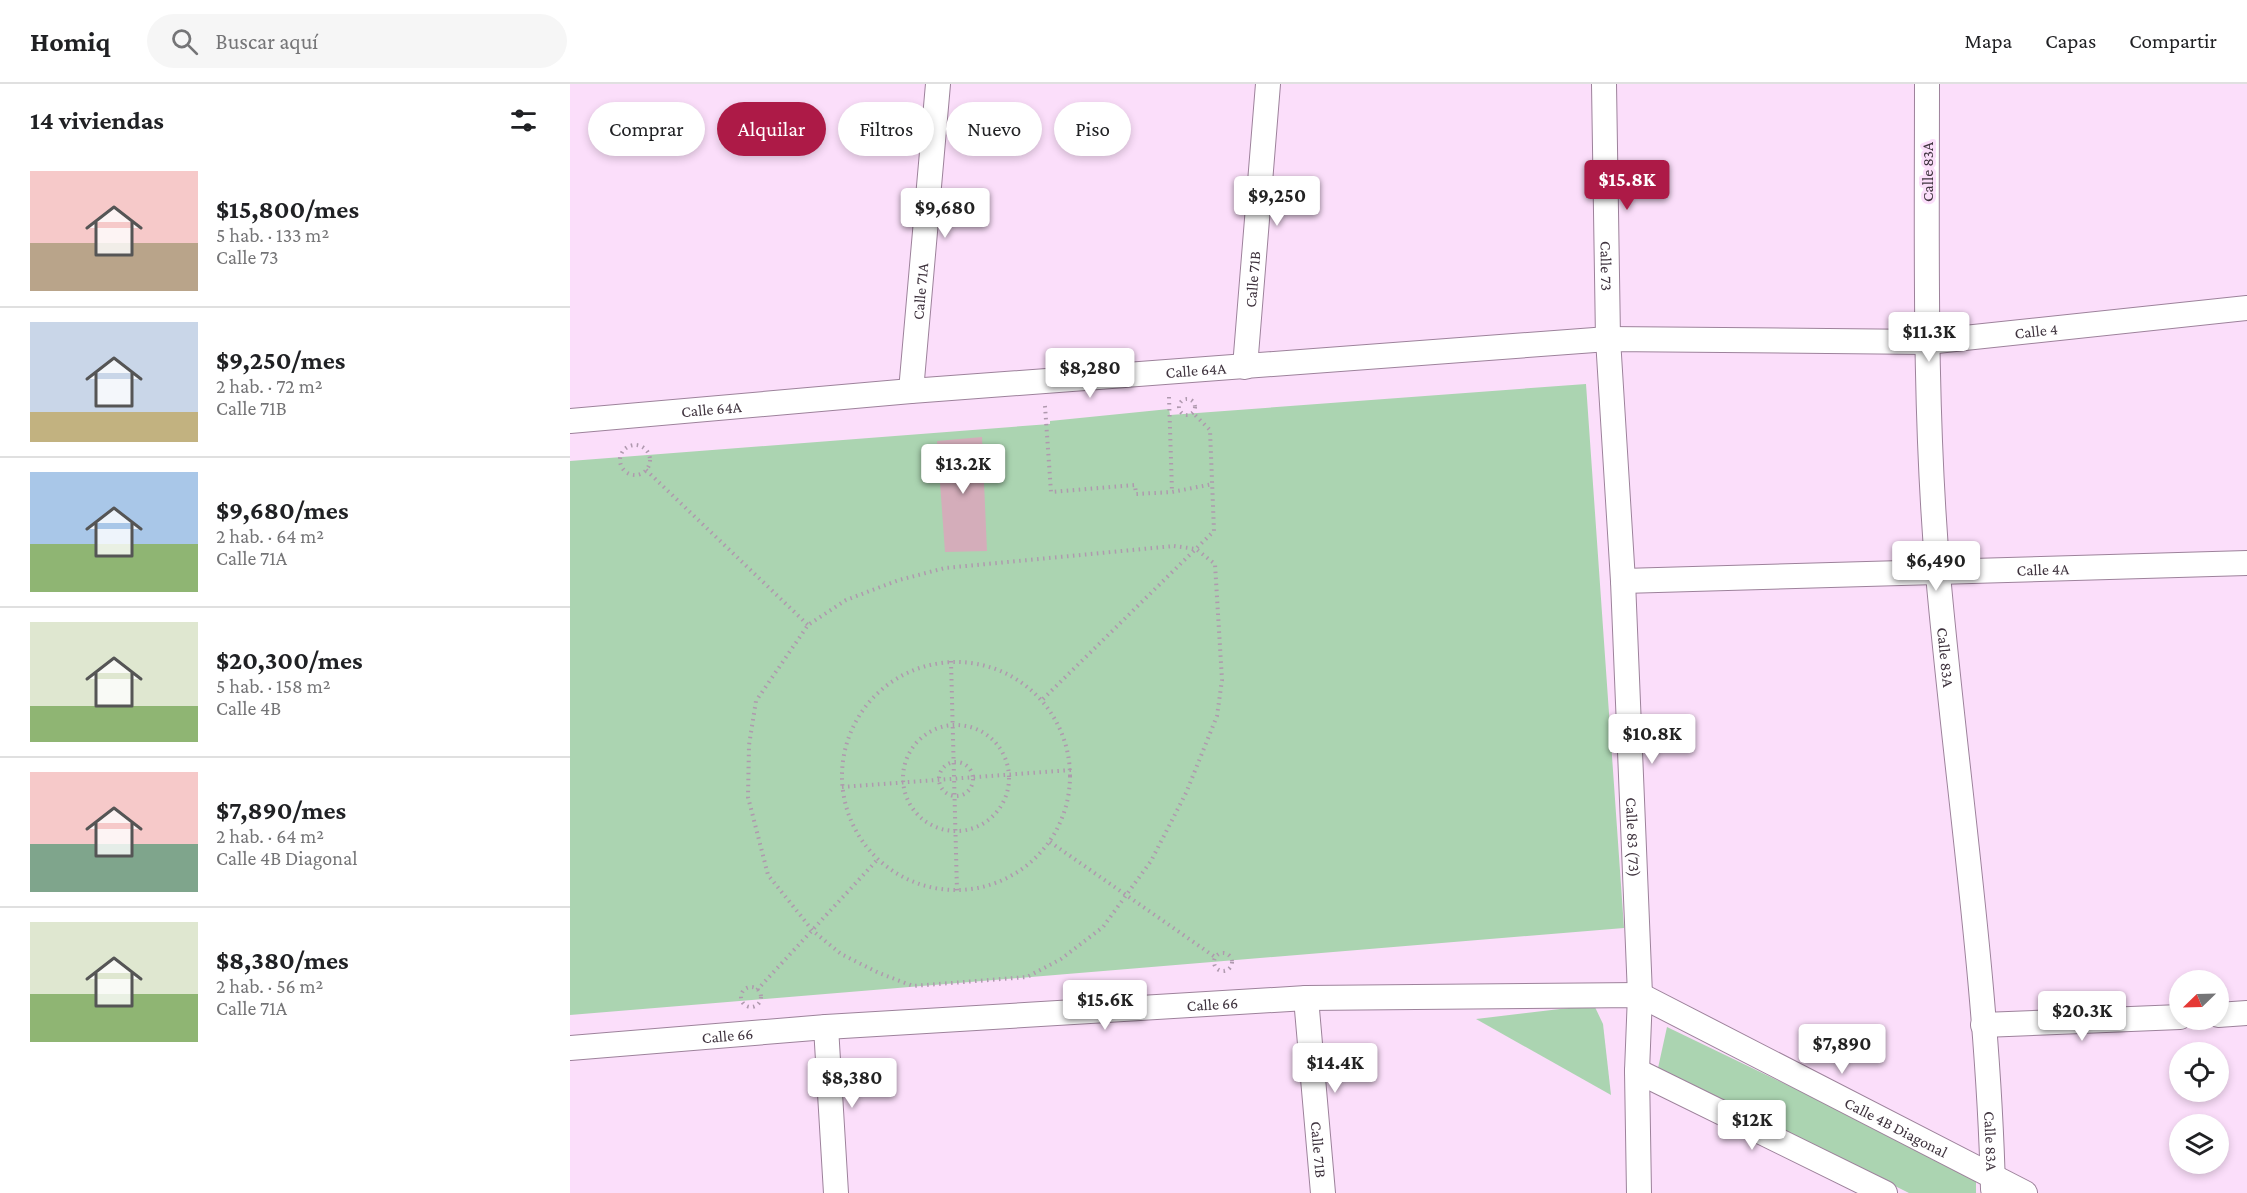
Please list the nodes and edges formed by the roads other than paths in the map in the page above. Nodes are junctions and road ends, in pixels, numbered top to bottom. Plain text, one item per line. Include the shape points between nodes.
1 (938, 84) edge
2 (1268, 84) edge
3 (1604, 84) edge
4 (1927, 84) edge
5 (2247, 308) edge
6 (1608, 339) junction
7 (1927, 342) junction
8 (1245, 367) junction
9 (911, 391) junction
10 (570, 421) edge
11 (2247, 563) edge
12 (1938, 571) junction
13 (1623, 580) junction
14 (1640, 995) junction
15 (1306, 998) junction
16 (2247, 1013) edge
17 (2229, 1014) edge
18 (2169, 1017) edge
19 (1983, 1025) junction
20 (826, 1026) junction
21 (570, 1048) edge
22 (1637, 1071) junction
23 (1993, 1185) edge
24 (836, 1193) edge
25 (1323, 1193) edge
26 (1639, 1193) edge
27 (1885, 1193) edge
28 (2025, 1193) edge

1 - 9 street, Calle 71A
2 - 8 street, Calle 71B
3 - 6 street, Calle 73
4 - 7 street, Calle 83A
5 - 7 street, Calle 4
6 - 7 street, Calle 4
6 - 8 street, Calle 64A
6 - 13 street, Calle 83 (73)
7 - 12 street, Calle 83A
8 - 9 street, Calle 64A
9 - 10 street, Calle 64A
11 - 12 street, Calle 4A
12 - 13 street, Calle 4A
12 - 19 street, Calle 83A
13 - 14 street, Calle 83 (73)
14 - 15 street, Calle 66
14 - 22 street, Calle 83 (73)
14 - 23 street, Calle 4B Diagonal
15 - 20 street, Calle 66
15 - 25 street, Calle 71B
16 - 17 street
18 - 19 street
19 - 23 street, Calle 83A
20 - 21 street, Calle 66
20 - 24 street
22 - 26 street, Calle 83 (73)
22 - 27 street
23 - 28 street, Calle 4B Diagonal

